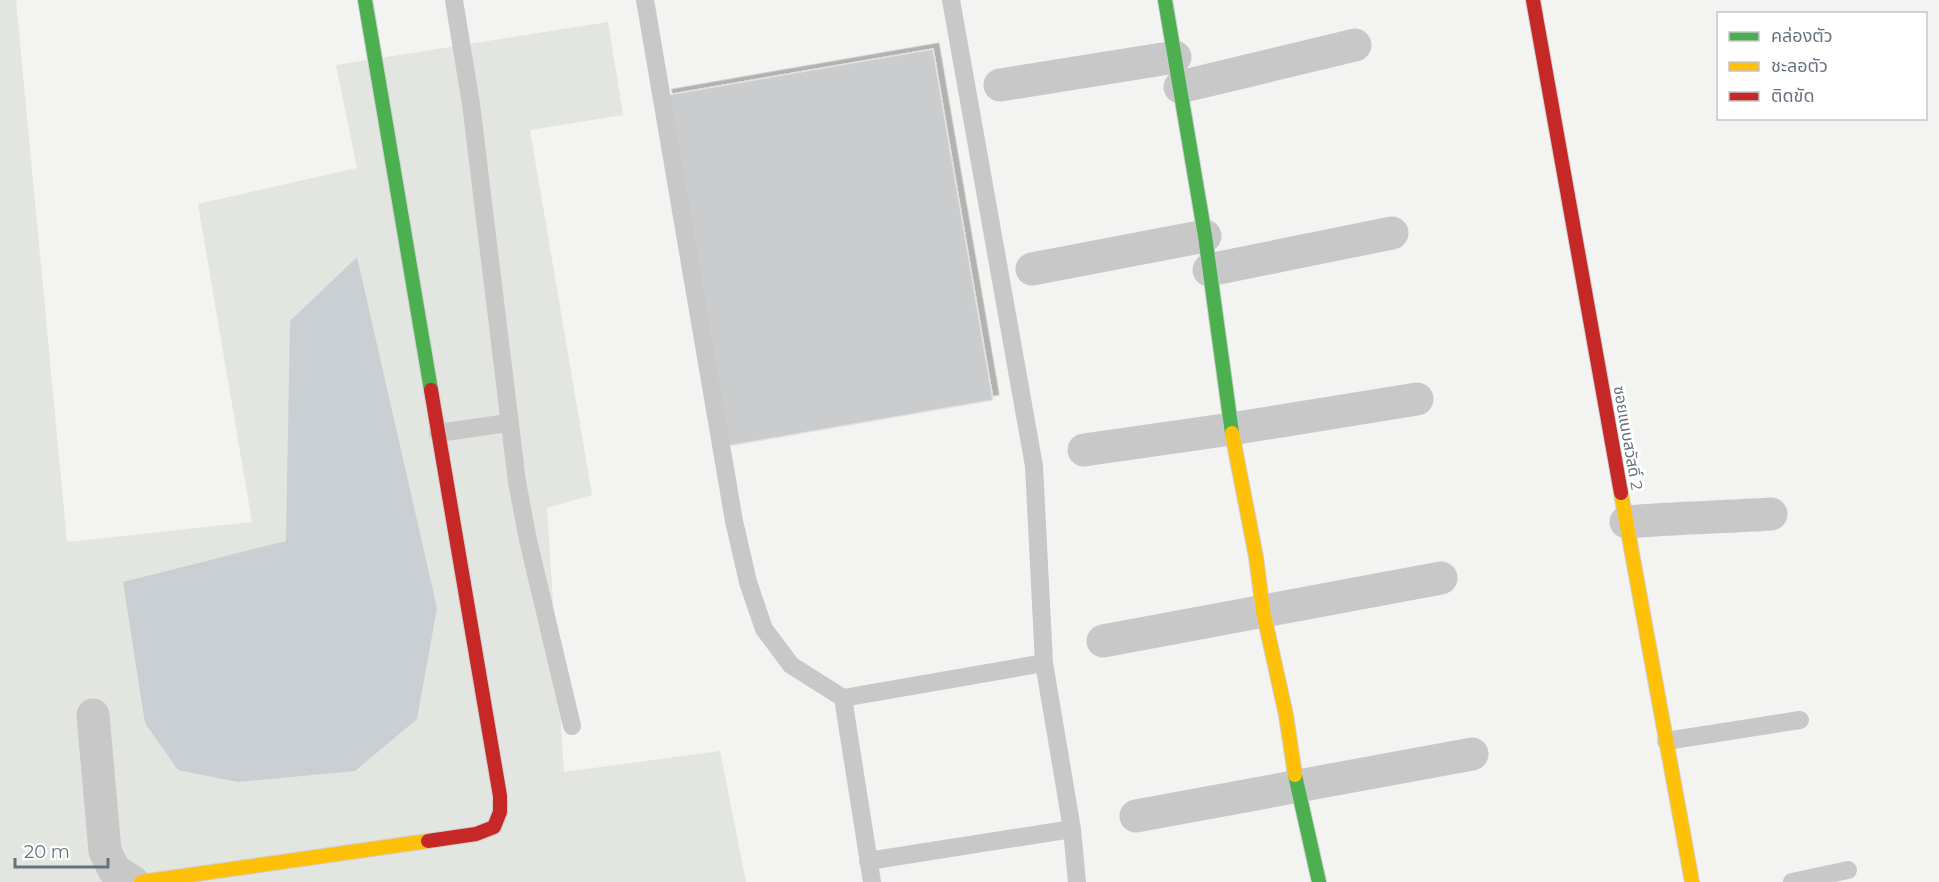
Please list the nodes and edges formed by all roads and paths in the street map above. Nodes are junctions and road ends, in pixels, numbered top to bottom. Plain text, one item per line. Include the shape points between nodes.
1 (365, 0) edge
2 (454, 0) edge
3 (645, 0) edge
4 (951, 0) edge
5 (1165, 0) edge
6 (1533, 0) edge
7 (1355, 45) dead end
8 (1177, 72) junction
9 (1000, 85) dead end
10 (1392, 233) dead end
11 (1205, 236) junction
12 (1032, 269) dead end
13 (1209, 270) junction
14 (1417, 399) dead end
15 (508, 423) junction
16 (1231, 429) junction
17 (438, 433) junction
18 (1084, 450) dead end
19 (1771, 514) dead end
20 (1626, 522) junction
21 (1441, 578) dead end
22 (1263, 611) junction
23 (1103, 640) dead end
24 (1044, 663) junction
25 (843, 698) junction
26 (93, 715) dead end
27 (1800, 720) dead end
28 (572, 726) dead end
29 (1666, 741) junction
30 (1472, 754) dead end
31 (1297, 787) junction
32 (1136, 816) dead end
33 (1072, 829) junction
34 (868, 861) junction
35 (1848, 870) dead end
36 (133, 882) edge
37 (141, 882) edge
38 (873, 882) edge
39 (1077, 882) edge
40 (1319, 882) edge
41 (1692, 882) edge
42 (1792, 882) edge

1 - 17 street
2 - 15 lane via 471,104
3 - 25 lane via 734,521 748,582 764,629 791,665
4 - 24 lane via 1034,466
5 - 8 street
6 - 20 street, ซอยแนบสวัสดิ์ 2
7 - 8 street
8 - 9 street
8 - 11 street
10 - 13 street
11 - 12 street
11 - 13 street
13 - 16 street
14 - 16 street
15 - 17 lane
15 - 28 lane via 528,540
16 - 18 street
16 - 22 street
17 - 37 street via 500,796 500,812 494,827 476,834
19 - 20 street
20 - 29 street, ซอยแนบสวัสดิ์ 2
21 - 22 street
22 - 23 street
22 - 31 street via 1286,714
24 - 25 lane
24 - 33 lane
25 - 34 lane
26 - 36 street via 105,851 114,870
27 - 29 lane
29 - 41 street, ซอยแนบสวัสดิ์ 2
30 - 31 street
31 - 32 street
31 - 40 street
33 - 34 lane
33 - 39 lane
34 - 38 lane
35 - 42 lane

